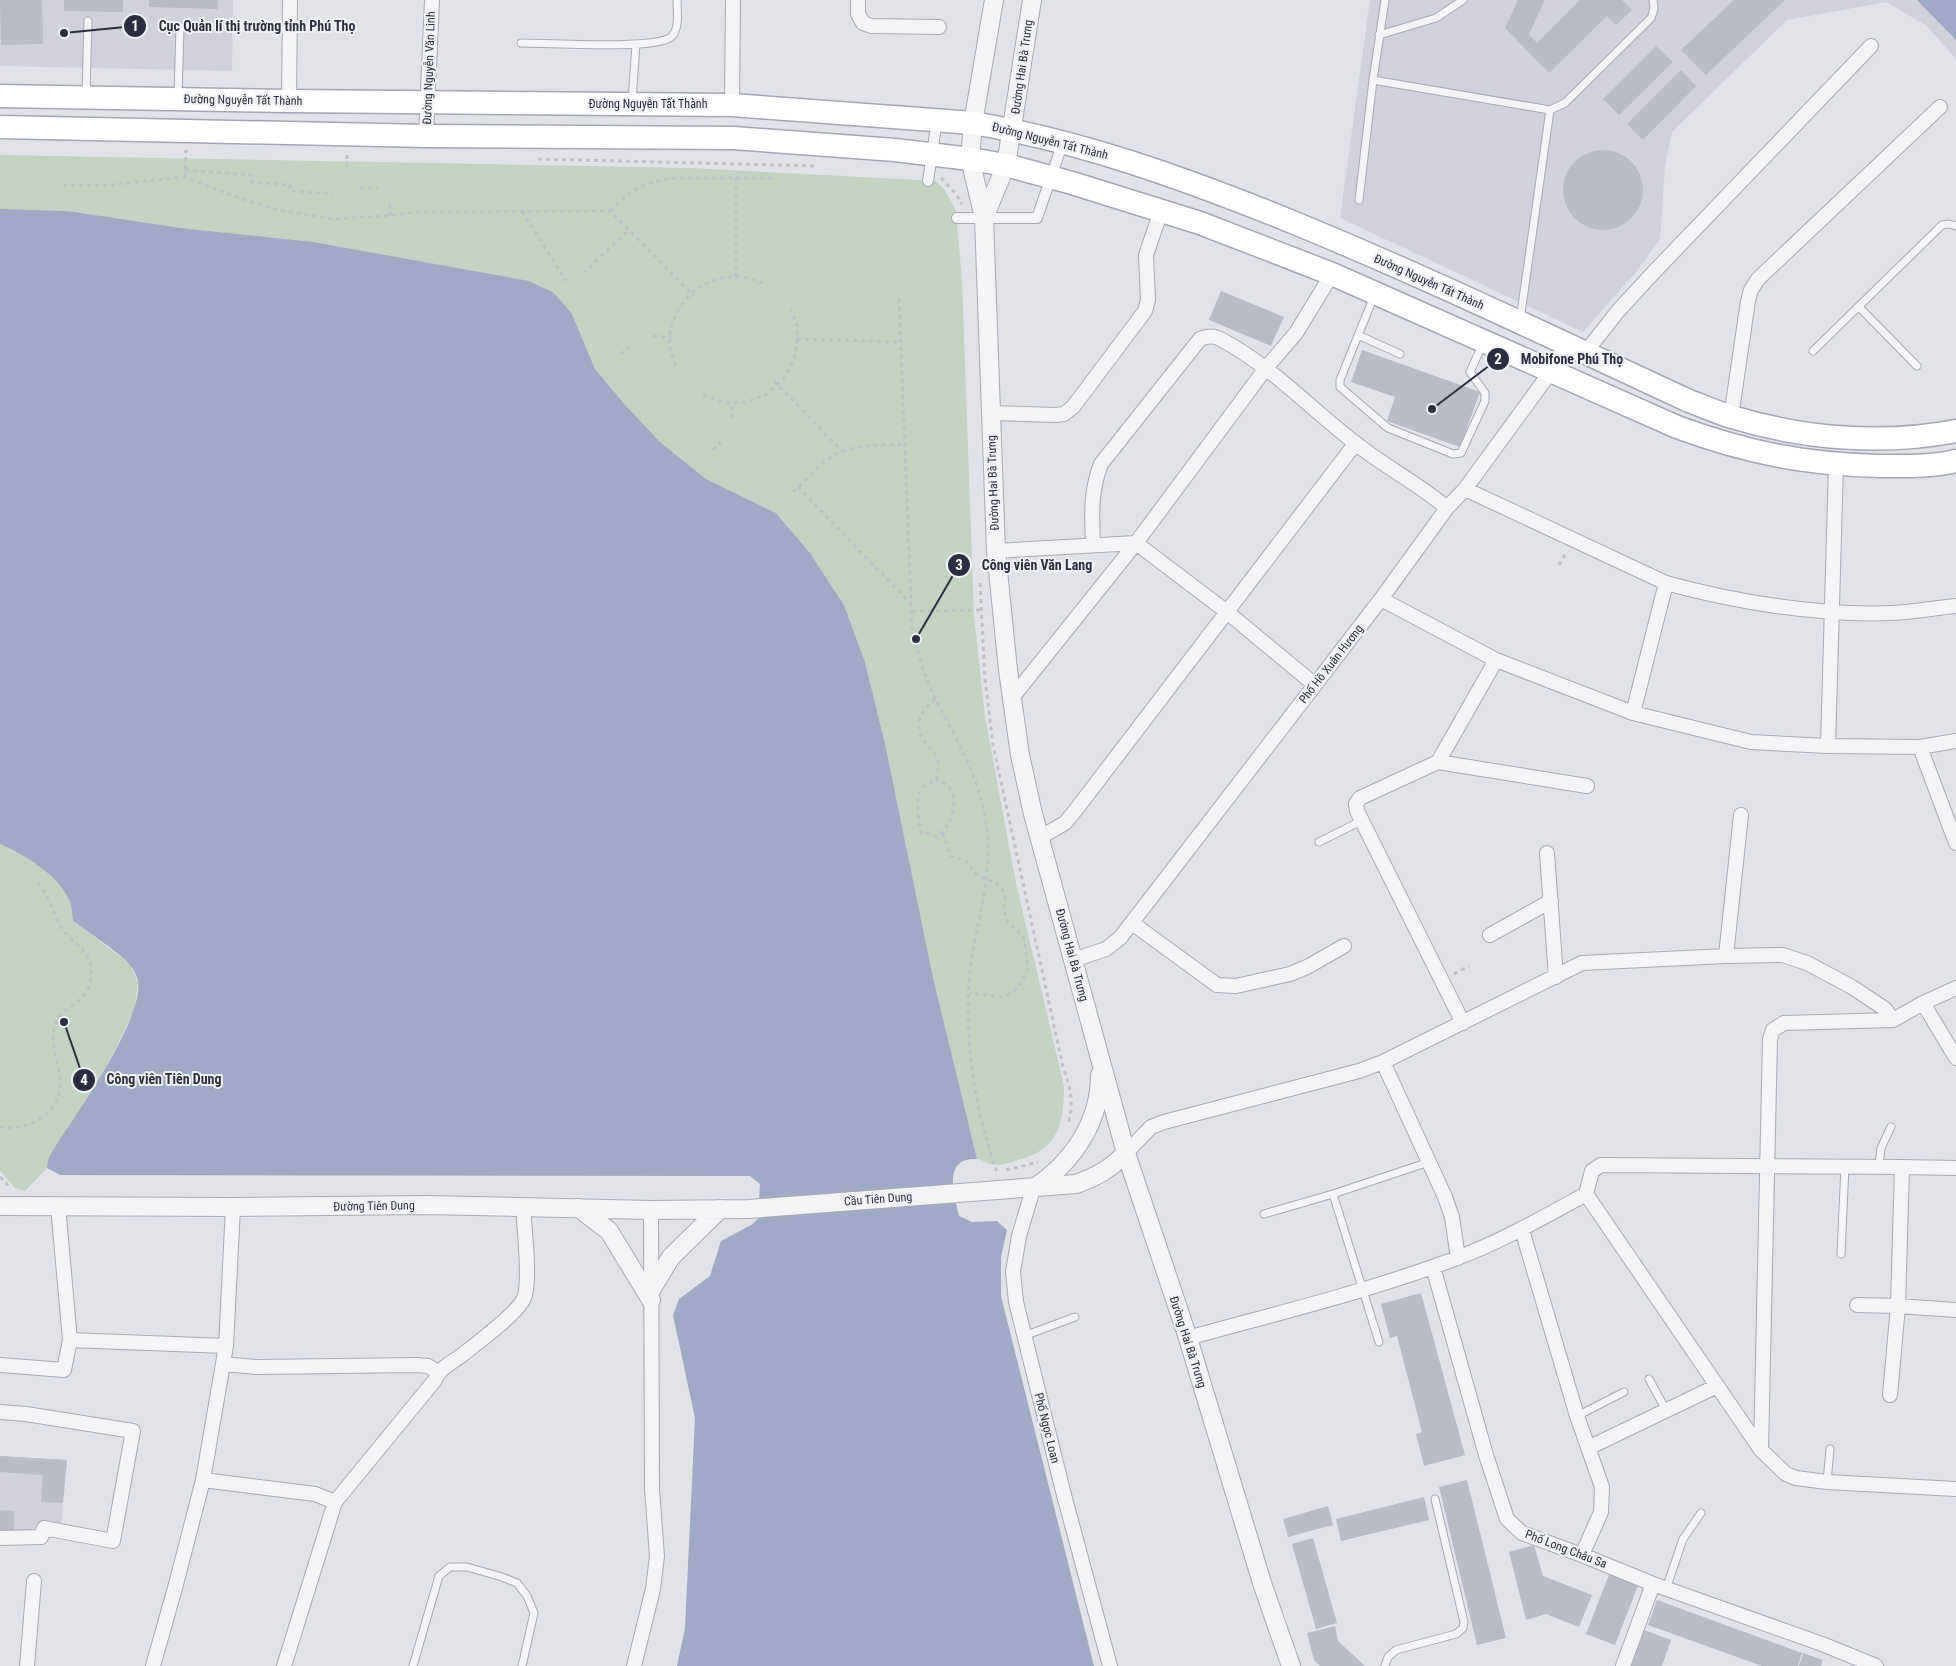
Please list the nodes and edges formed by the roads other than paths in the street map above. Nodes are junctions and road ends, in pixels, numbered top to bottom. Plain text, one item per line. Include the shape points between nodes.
1 (290, 0) edge
2 (432, 0) edge
3 (677, 0) edge
4 (733, 0) edge
5 (858, 0) edge
6 (994, 0) edge
7 (1032, 0) edge
8 (1385, 0) edge
9 (1463, 0) edge
10 (1653, 0) edge
11 (88, 21) dead end
12 (180, 27) dead end
13 (939, 27) dead end
14 (1380, 35) junction
15 (521, 43) dead end
16 (636, 44) junction
17 (1871, 46) dead end
18 (1373, 80) junction
19 (0, 96) edge
20 (86, 98) junction
21 (178, 99) junction
22 (289, 101) junction
23 (427, 102) junction
24 (632, 104) junction
25 (732, 105) junction
26 (1940, 107) dead end
27 (1550, 110) junction
28 (938, 120) junction
29 (974, 123) junction
30 (0, 127) edge
31 (1013, 130) junction
32 (426, 136) junction
33 (1063, 142) junction
34 (932, 153) junction
35 (970, 159) junction
36 (1006, 166) junction
37 (1051, 177) junction
38 (928, 181) dead end
39 (1359, 200) dead end
40 (1161, 211) junction
41 (957, 218) dead end
42 (984, 218) junction
43 (1956, 226) edge
44 (1332, 274) junction
45 (1375, 294) junction
46 (1859, 307) junction
47 (1520, 323) junction
48 (1358, 335) junction
49 (1484, 341) junction
50 (1576, 348) junction
51 (1813, 351) dead end
52 (1400, 354) dead end
53 (1917, 366) dead end
54 (1266, 368) junction
55 (1552, 370) junction
56 (990, 412) junction
57 (1731, 417) junction
58 (1956, 431) edge
59 (1355, 444) junction
60 (1956, 461) edge
61 (1836, 465) junction
62 (1465, 489) junction
63 (1447, 508) junction
64 (1136, 542) junction
65 (1093, 545) junction
66 (996, 551) junction
67 (1666, 583) junction
68 (1381, 599) junction
69 (1956, 606) edge
70 (1226, 612) junction
71 (1833, 612) junction
72 (1496, 660) junction
73 (1314, 685) junction
74 (1012, 698) junction
75 (1633, 713) junction
76 (1956, 741) edge
77 (1828, 746) junction
78 (1920, 747) junction
79 (1438, 762) junction
80 (1587, 786) dead end
81 (1741, 815) dead end
82 (1361, 821) junction
83 (1039, 838) junction
84 (1319, 842) dead end
85 (1956, 843) edge
86 (1547, 853) dead end
87 (1551, 901) junction
88 (1132, 923) junction
89 (1490, 935) dead end
90 (1344, 946) dead end
91 (1726, 956) junction
92 (1073, 960) junction
93 (1556, 977) junction
94 (1956, 988) edge
95 (1923, 1003) junction
96 (1894, 1020) junction
97 (1463, 1023) junction
98 (1096, 1045) junction
99 (1956, 1058) edge
100 (1383, 1062) junction
101 (1892, 1127) dead end
102 (1126, 1153) junction
103 (1428, 1162) junction
104 (1768, 1166) junction
105 (1845, 1166) junction
106 (1879, 1166) junction
107 (1902, 1166) junction
108 (1956, 1168) edge
109 (1033, 1189) junction
110 (1333, 1194) junction
111 (1586, 1194) junction
112 (0, 1206) edge
113 (58, 1206) junction
114 (523, 1206) junction
115 (233, 1208) junction
116 (579, 1208) junction
117 (720, 1209) junction
118 (749, 1209) joint
119 (651, 1210) junction
120 (1264, 1214) dead end
121 (1522, 1230) junction
122 (1841, 1254) dead end
123 (1458, 1258) junction
124 (1432, 1267) junction
125 (1363, 1289) junction
126 (651, 1295) junction
127 (1857, 1305) dead end
128 (1898, 1306) junction
129 (1956, 1310) edge
130 (1075, 1317) dead end
131 (1024, 1336) junction
132 (1188, 1338) junction
133 (70, 1340) junction
134 (1379, 1342) dead end
135 (226, 1346) junction
136 (223, 1364) junction
137 (0, 1365) edge
138 (438, 1372) junction
139 (1649, 1378) dead end
140 (1717, 1386) junction
141 (1624, 1392) dead end
142 (1890, 1395) dead end
143 (1666, 1410) junction
144 (0, 1412) edge
145 (1576, 1416) junction
146 (1588, 1448) junction
147 (1830, 1449) dead end
148 (1761, 1450) junction
149 (203, 1480) junction
150 (1827, 1482) junction
151 (1956, 1489) edge
152 (1435, 1499) dead end
153 (335, 1502) junction
154 (1701, 1513) dead end
155 (0, 1538) edge
156 (1582, 1554) junction
157 (34, 1581) dead end
158 (1659, 1586) junction
159 (27, 1666) edge
160 (153, 1666) edge
161 (284, 1666) edge
162 (413, 1666) edge
163 (522, 1666) edge
164 (634, 1666) edge
165 (1110, 1666) edge
166 (1291, 1666) edge
167 (1385, 1666) edge
168 (1623, 1666) edge
169 (1876, 1666) edge

1 - 22 street
2 - 23 street, Đường Nguyễn Văn Linh
3 - 16 lane via 676,28 672,37
4 - 25 street
5 - 13 street via 858,14 863,23 871,26
6 - 29 street, Đường Hai Bà Trưng
7 - 31 street, Đường Hai Bà Trưng
8 - 14 lane
9 - 14 lane via 1436,18
10 - 27 lane via 1651,18 1565,103
11 - 20 lane
12 - 21 lane
14 - 18 lane
15 - 16 lane
16 - 24 lane
17 - 50 street, Phố Hồ Xuân Hương via 1618,311
18 - 27 lane
18 - 39 lane
19 - 20 main road, Đường Nguyễn Tất Thành
20 - 21 main road, Đường Nguyễn Tất Thành
21 - 22 main road, Đường Nguyễn Tất Thành
22 - 23 main road, Đường Nguyễn Tất Thành
23 - 24 main road, Đường Nguyễn Tất Thành
23 - 32 street, Đường Nguyễn Văn Linh
24 - 25 main road, Đường Nguyễn Tất Thành
25 - 28 main road, Đường Nguyễn Tất Thành
26 - 57 street via 1751,290
27 - 47 lane
28 - 29 main road, Đường Nguyễn Tất Thành
28 - 34 street
29 - 31 main road, Đường Nguyễn Tất Thành
29 - 35 street, Đường Hai Bà Trưng
30 - 32 main road
31 - 33 main road, Đường Nguyễn Tất Thành
31 - 36 street, Đường Hai Bà Trưng
32 - 34 main road via 733,138
33 - 37 street
33 - 47 main road, Đường Nguyễn Tất Thành via 1210,189 1348,245
34 - 35 main road
34 - 38 street
35 - 36 main road
35 - 42 street, Đường Hai Bà Trưng
36 - 37 main road
36 - 42 street, Đường Hai Bà Trưng
37 - 40 main road
37 - 42 street via 1037,218
40 - 44 main road
40 - 56 street via 1146,254 1148,300 1145,311 1073,407 1064,414 1056,415
41 - 42 street
42 - 56 street, Đường Hai Bà Trưng
43 - 46 lane via 1942,225
44 - 45 main road
44 - 54 street via 1296,333
45 - 48 lane
45 - 49 main road
46 - 51 lane
46 - 53 lane
47 - 50 main road, Đường Nguyễn Tất Thành
48 - 49 lane via 1340,386 1388,428 1453,454 1461,453 1485,401 1485,393 1470,372
48 - 52 lane
49 - 55 main road
50 - 55 street, Phố Hồ Xuân Hương
50 - 57 main road, Đường Nguyễn Tất Thành
54 - 59 street
54 - 64 street
54 - 65 street via 1220,338 1209,336 1200,339 1101,464 1092,497
55 - 61 main road via 1677,428 1722,444
55 - 62 street, Phố Hồ Xuân Hương
56 - 66 street, Đường Hai Bà Trưng
57 - 58 main road, Đường Nguyễn Tất Thành via 1774,428 1839,438 1896,438
59 - 63 street
59 - 70 street
60 - 61 main road via 1923,465
61 - 71 street
62 - 63 street, Phố Hồ Xuân Hương
62 - 67 street
63 - 68 street, Phố Hồ Xuân Hương
64 - 65 street
64 - 70 street
64 - 74 street
65 - 66 street
66 - 74 street, Đường Hai Bà Trưng
67 - 71 street via 1749,602
67 - 75 street
68 - 72 street
68 - 73 street, Phố Hồ Xuân Hương
69 - 71 street via 1892,613
70 - 73 street
70 - 83 street via 1065,823
71 - 77 street
72 - 75 street
72 - 79 street
73 - 88 street, Phố Hồ Xuân Hương
74 - 83 street, Đường Hai Bà Trưng via 1024,774
75 - 77 street via 1751,742
76 - 78 street
77 - 78 street
78 - 85 street
79 - 80 street
79 - 82 street via 1360,798 1356,804
81 - 91 street
82 - 84 lane
82 - 97 street
83 - 92 street, Đường Hai Bà Trưng
86 - 87 street
87 - 89 street
87 - 93 street
88 - 90 street via 1217,985 1225,987 1290,974
88 - 92 street, Phố Hồ Xuân Hương via 1106,950
91 - 93 street via 1582,963
91 - 96 street via 1784,955 1807,963 1852,987 1885,1009
92 - 98 street, Đường Hai Bà Trưng
93 - 97 street
94 - 95 street
95 - 96 street
95 - 99 street
96 - 104 street via 1784,1022 1774,1030 1770,1039
97 - 100 street
98 - 102 street, Đường Hai Bà Trưng
98 - 109 street via 1100,1090 1095,1113 1069,1158
100 - 102 street via 1164,1122 1151,1127
100 - 103 street
101 - 106 lane via 1881,1148
102 - 109 street via 1111,1168 1091,1179
102 - 132 street, Đường Hai Bà Trưng
103 - 110 lane
103 - 123 street via 1448,1204
104 - 105 street
104 - 111 street via 1601,1166 1592,1172
104 - 148 street
105 - 106 street
105 - 122 lane
106 - 107 street
107 - 108 street
107 - 128 street
109 - 118 street, Cầu Tiên Dung
109 - 131 street, Phố Ngọc Loan via 1019,1236 1013,1272
110 - 120 lane
110 - 125 lane
111 - 121 street
111 - 140 street
112 - 113 street, Đường Tiên Dung
113 - 115 street, Đường Tiên Dung
113 - 133 street
114 - 115 street, Đường Tiên Dung
114 - 116 street, Đường Tiên Dung
114 - 138 street via 527,1286 524,1299 497,1327
115 - 135 street
116 - 119 street, Đường Tiên Dung
116 - 126 street via 609,1230
117 - 118 street, Đường Tiên Dung
117 - 119 street, Đường Tiên Dung
117 - 126 street via 671,1257
119 - 126 street
121 - 123 street
121 - 145 street
123 - 124 street
124 - 125 street
124 - 156 street, Phố Long Châu Sa via 1507,1519 1522,1533
125 - 132 street
125 - 134 lane
126 - 164 street via 652,1489 656,1556 652,1589
127 - 128 street
128 - 129 street
128 - 142 street
130 - 131 lane
131 - 165 street, Phố Ngọc Loan
132 - 166 street, Đường Hai Bà Trưng via 1262,1583
133 - 135 street
133 - 137 street via 64,1370
135 - 136 street
136 - 138 street via 257,1367 417,1365 428,1366
136 - 149 street
138 - 153 street via 435,1380
139 - 143 lane
140 - 143 street
140 - 148 street
141 - 145 lane
143 - 146 street
144 - 155 street via 133,1431 113,1541 44,1528 41,1537
145 - 146 street
146 - 156 street via 1602,1487 1601,1512
147 - 150 lane
148 - 150 street via 1786,1474
149 - 153 street via 316,1494
149 - 160 street
150 - 151 street
152 - 167 lane via 1463,1628 1456,1634 1396,1650 1388,1657
153 - 161 street
154 - 158 lane via 1683,1539
156 - 158 street, Phố Long Châu Sa
157 - 159 street
158 - 168 street
158 - 169 street, Phố Long Châu Sa
162 - 163 lane via 439,1576 450,1567 467,1567 502,1577 516,1583 527,1596 534,1612

